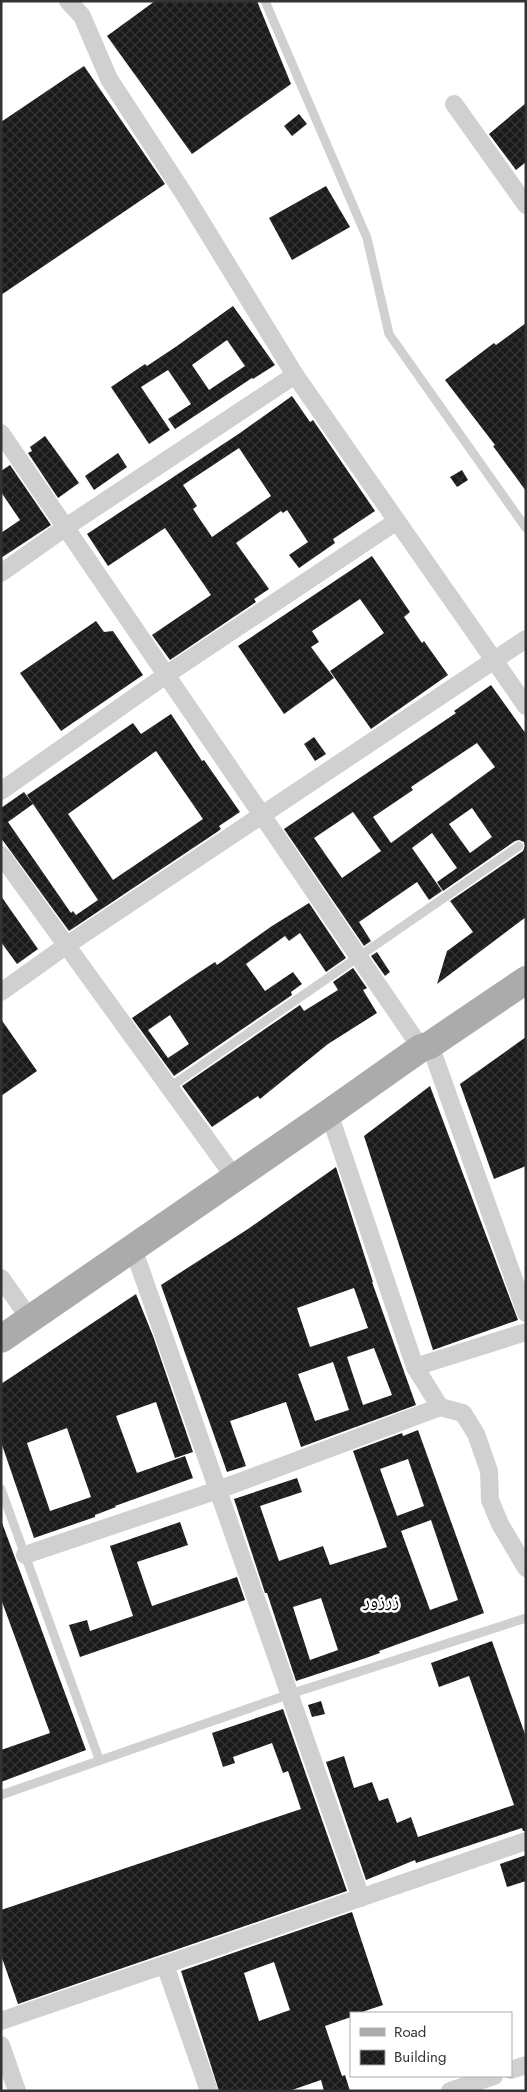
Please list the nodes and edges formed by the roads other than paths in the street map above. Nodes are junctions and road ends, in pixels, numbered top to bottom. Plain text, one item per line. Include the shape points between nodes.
1 (68, 1) edge
2 (265, 1) edge
3 (454, 104) dead end
4 (526, 205) edge
5 (295, 375) junction
6 (1, 433) edge
7 (397, 521) junction
8 (66, 528) junction
9 (526, 528) edge
10 (1, 573) edge
11 (526, 639) edge
12 (495, 661) junction
13 (166, 675) junction
14 (526, 706) edge
15 (1, 791) edge
16 (263, 816) junction
17 (519, 846) dead end
18 (1, 855) edge
19 (67, 945) junction
20 (360, 958) junction
21 (526, 980) edge
22 (1, 992) edge
23 (425, 1046) junction
24 (170, 1088) junction
25 (329, 1113) junction
26 (235, 1178) junction
27 (133, 1248) junction
28 (1, 1278) edge
29 (526, 1313) edge
30 (30, 1319) junction
31 (526, 1332) edge
32 (1, 1339) edge
33 (415, 1367) junction
34 (440, 1406) junction
35 (1, 1489) edge
36 (218, 1490) junction
37 (25, 1555) junction
38 (526, 1568) edge
39 (526, 1618) edge
40 (290, 1694) junction
41 (99, 1759) junction
42 (1, 1795) edge
43 (526, 1841) edge
44 (361, 1898) junction
45 (165, 1965) junction
46 (1, 2021) edge
47 (1, 2045) edge
48 (526, 2065) edge
49 (512, 2070) edge
50 (491, 2077) edge
51 (17, 2091) edge
52 (209, 2091) edge
53 (450, 2091) edge

1 - 5 street via 82,16 109,79
2 - 9 lane via 367,238 389,334
3 - 4 street
5 - 7 street
5 - 8 street
6 - 8 street
7 - 12 street
7 - 13 street
8 - 10 street
8 - 13 street
11 - 12 street
12 - 14 street
12 - 16 street
13 - 15 street
13 - 16 street
16 - 19 street
16 - 20 street
17 - 20 lane
18 - 19 street
19 - 22 street
19 - 24 street
20 - 23 street
20 - 24 lane
21 - 23 main road
23 - 25 main road
23 - 29 street
24 - 26 street
25 - 26 main road
25 - 33 street
26 - 27 main road
27 - 30 main road
27 - 36 street
28 - 30 street
30 - 32 main road
31 - 33 street
33 - 34 street
34 - 36 street
34 - 38 street via 463,1413 476,1434 489,1471 490,1500
35 - 37 lane
36 - 37 street
36 - 40 street
37 - 41 lane
39 - 40 lane
40 - 41 lane
40 - 44 street
41 - 42 lane
43 - 44 street
44 - 45 street
45 - 46 street
45 - 52 street
47 - 51 street
48 - 49 street
50 - 53 street

